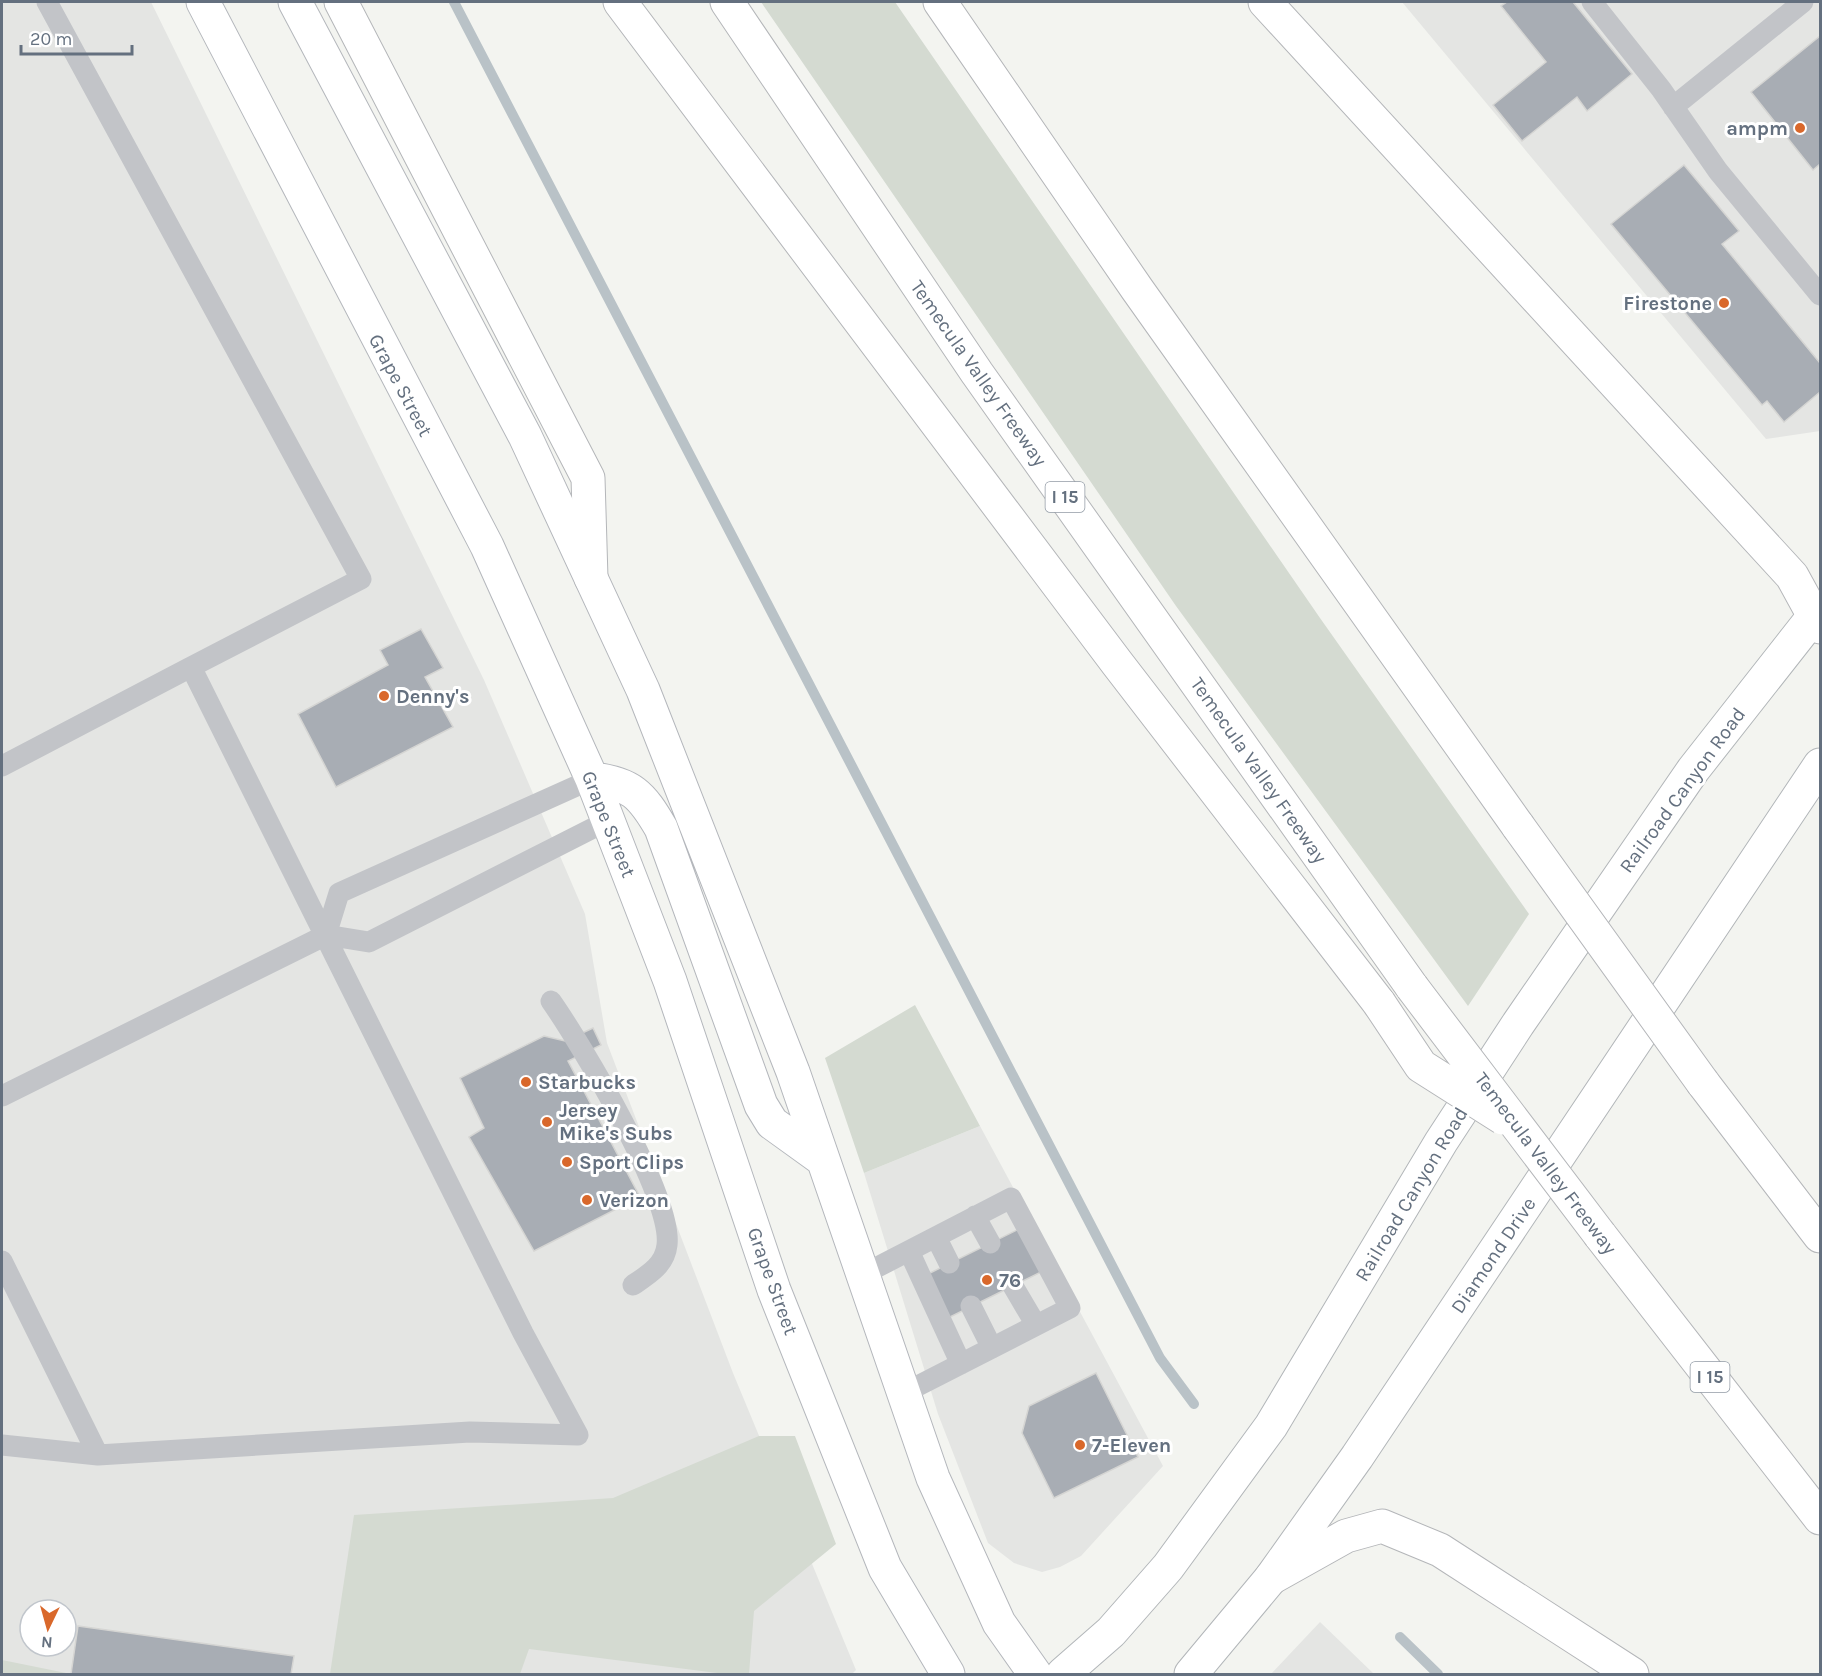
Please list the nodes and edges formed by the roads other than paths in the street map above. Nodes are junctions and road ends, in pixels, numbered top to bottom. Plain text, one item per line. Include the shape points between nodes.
1 (47, 2) edge
2 (203, 2) edge
3 (295, 2) edge
4 (341, 2) edge
5 (620, 2) edge
6 (727, 2) edge
7 (940, 2) edge
8 (1265, 2) edge
9 (1592, 2) edge
10 (1796, 3) edge
11 (1673, 107) junction
12 (1821, 295) edge
13 (591, 578) junction
14 (1818, 616) edge
15 (191, 667) junction
16 (1821, 765) edge
17 (2, 766) edge
18 (592, 779) junction
19 (609, 820) junction
20 (326, 935) junction
21 (551, 1001) dead end
22 (2, 1096) edge
23 (1524, 1132) junction
24 (822, 1159) junction
25 (975, 1216) junction
26 (1821, 1236) edge
27 (936, 1237) junction
28 (990, 1243) dead end
29 (909, 1251) junction
30 (2, 1261) edge
31 (949, 1263) dead end
32 (862, 1275) junction
33 (633, 1285) dead end
34 (1013, 1286) dead end
35 (971, 1306) dead end
36 (1036, 1325) junction
37 (992, 1348) junction
38 (961, 1364) junction
39 (902, 1394) junction
40 (2, 1445) edge
41 (98, 1455) junction
42 (1821, 1518) edge
43 (1271, 1578) junction
44 (948, 1674) edge
45 (1035, 1674) edge
46 (1063, 1674) edge
47 (1191, 1674) edge
48 (1632, 1674) edge

1 - 15 lane via 361,579
2 - 18 main road, Grape Street via 487,546
3 - 13 main road via 525,436
4 - 13 main road via 588,478
5 - 23 main road, bridge via 1117,663 1379,1003 1421,1066
6 - 23 main road, Temecula Valley Freeway / I 15, bridge via 977,373 1412,987
7 - 26 main road, bridge via 1137,289 1518,826 1703,1083
8 - 14 main road via 1792,576
9 - 11 lane
10 - 11 lane
11 - 12 lane via 1718,171
13 - 24 main road via 643,690 794,1072
14 - 46 main road, Railroad Canyon Road via 1693,770 1518,1024 1441,1142 1271,1426 1168,1567 1111,1632
15 - 17 lane
15 - 20 lane
16 - 43 main road, Diamond Drive via 1357,1457
18 - 19 main road, Grape Street
18 - 20 lane via 339,893
18 - 24 main road via 618,782 651,810 661,828 761,1105 772,1123
19 - 20 lane via 369,942
19 - 44 main road, Grape Street via 670,981 779,1301 885,1568
20 - 22 lane
20 - 41 lane via 523,1333 578,1435 470,1432
21 - 33 lane via 571,1029 637,1151 663,1219 668,1244 663,1259 655,1270
23 - 42 main road, Temecula Valley Freeway / I 15, bridge
24 - 32 main road
25 - 27 lane
25 - 28 lane
25 - 36 lane via 1011,1198 1070,1308
27 - 29 lane
27 - 31 lane
29 - 32 lane
29 - 38 lane
30 - 41 lane
32 - 39 main road
34 - 36 lane
35 - 37 lane
36 - 37 lane
37 - 38 lane
38 - 39 lane
39 - 45 main road via 933,1478 999,1623
40 - 41 lane
43 - 47 main road, Diamond Drive
43 - 48 main road via 1346,1536 1382,1526 1440,1550

